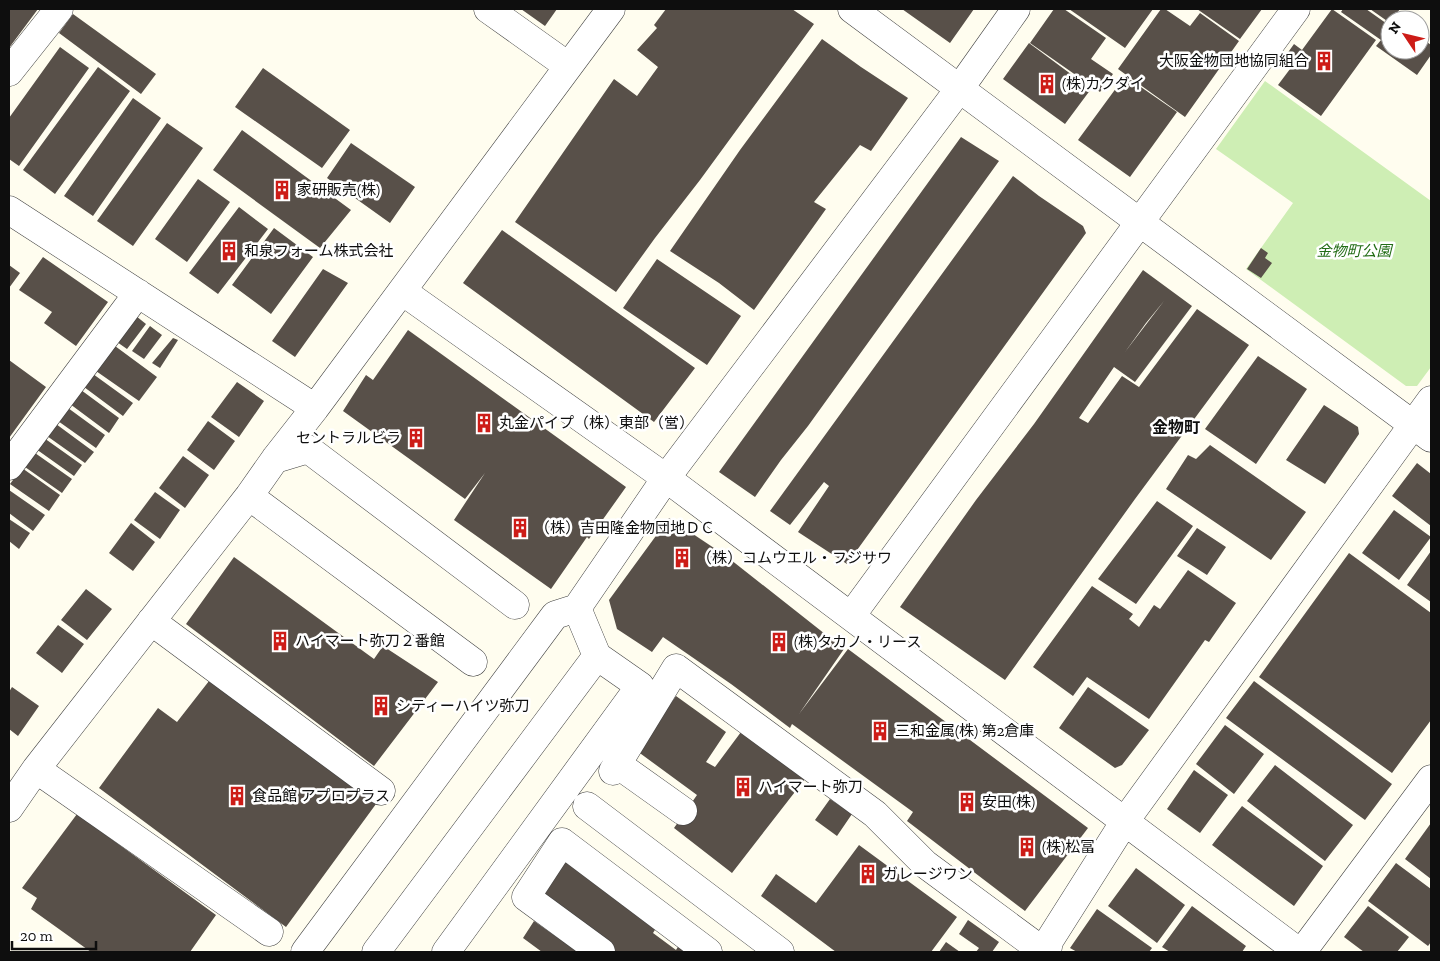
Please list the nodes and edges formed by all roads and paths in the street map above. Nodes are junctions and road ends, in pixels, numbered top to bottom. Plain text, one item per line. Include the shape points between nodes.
1 (59, 9) edge
2 (488, 9) edge
3 (611, 9) edge
4 (852, 9) edge
5 (1016, 9) edge
6 (1296, 9) edge
7 (568, 66) junction
8 (9, 72) edge
9 (960, 88) junction
10 (9, 210) edge
11 (1140, 221) junction
12 (402, 292) junction
13 (138, 293) junction
14 (1431, 400) edge
15 (316, 408) junction
16 (1422, 431) edge
17 (275, 459) junction
18 (9, 466) edge
19 (666, 478) junction
20 (249, 496) junction
21 (515, 606) dead end
22 (577, 608) junction
23 (851, 616) junction
24 (151, 621) junction
25 (597, 656) junction
26 (473, 662) dead end
27 (36, 769) junction
28 (1431, 778) edge
29 (381, 791) dead end
30 (587, 806) dead end
31 (9, 808) edge
32 (683, 811) dead end
33 (1125, 821) junction
34 (269, 932) dead end
35 (306, 952) edge
36 (376, 952) edge
37 (446, 952) edge
38 (601, 952) edge
39 (708, 952) edge
40 (780, 952) edge
41 (1045, 952) edge
42 (1301, 952) edge

1 - 8 street
2 - 7 street
3 - 7 street
4 - 9 street
5 - 9 street
6 - 11 street
7 - 12 street
9 - 11 street
9 - 19 street
10 - 13 street
11 - 16 street
11 - 23 street
12 - 15 street
12 - 19 street
13 - 15 street
13 - 18 street
14 - 16 street
15 - 17 street
16 - 33 street
17 - 20 street
17 - 21 street via 308,449
19 - 22 street
19 - 23 street
20 - 24 street
20 - 26 street
22 - 25 street
22 - 35 street via 555,615
23 - 33 street
24 - 27 street
24 - 29 street
25 - 36 street
25 - 37 street via 640,686
27 - 31 street
27 - 34 street
28 - 42 street
30 - 40 street
32 - 41 street via 615,767 676,668 874,814 925,864
33 - 41 street
33 - 42 street
38 - 39 street via 526,897 562,842

